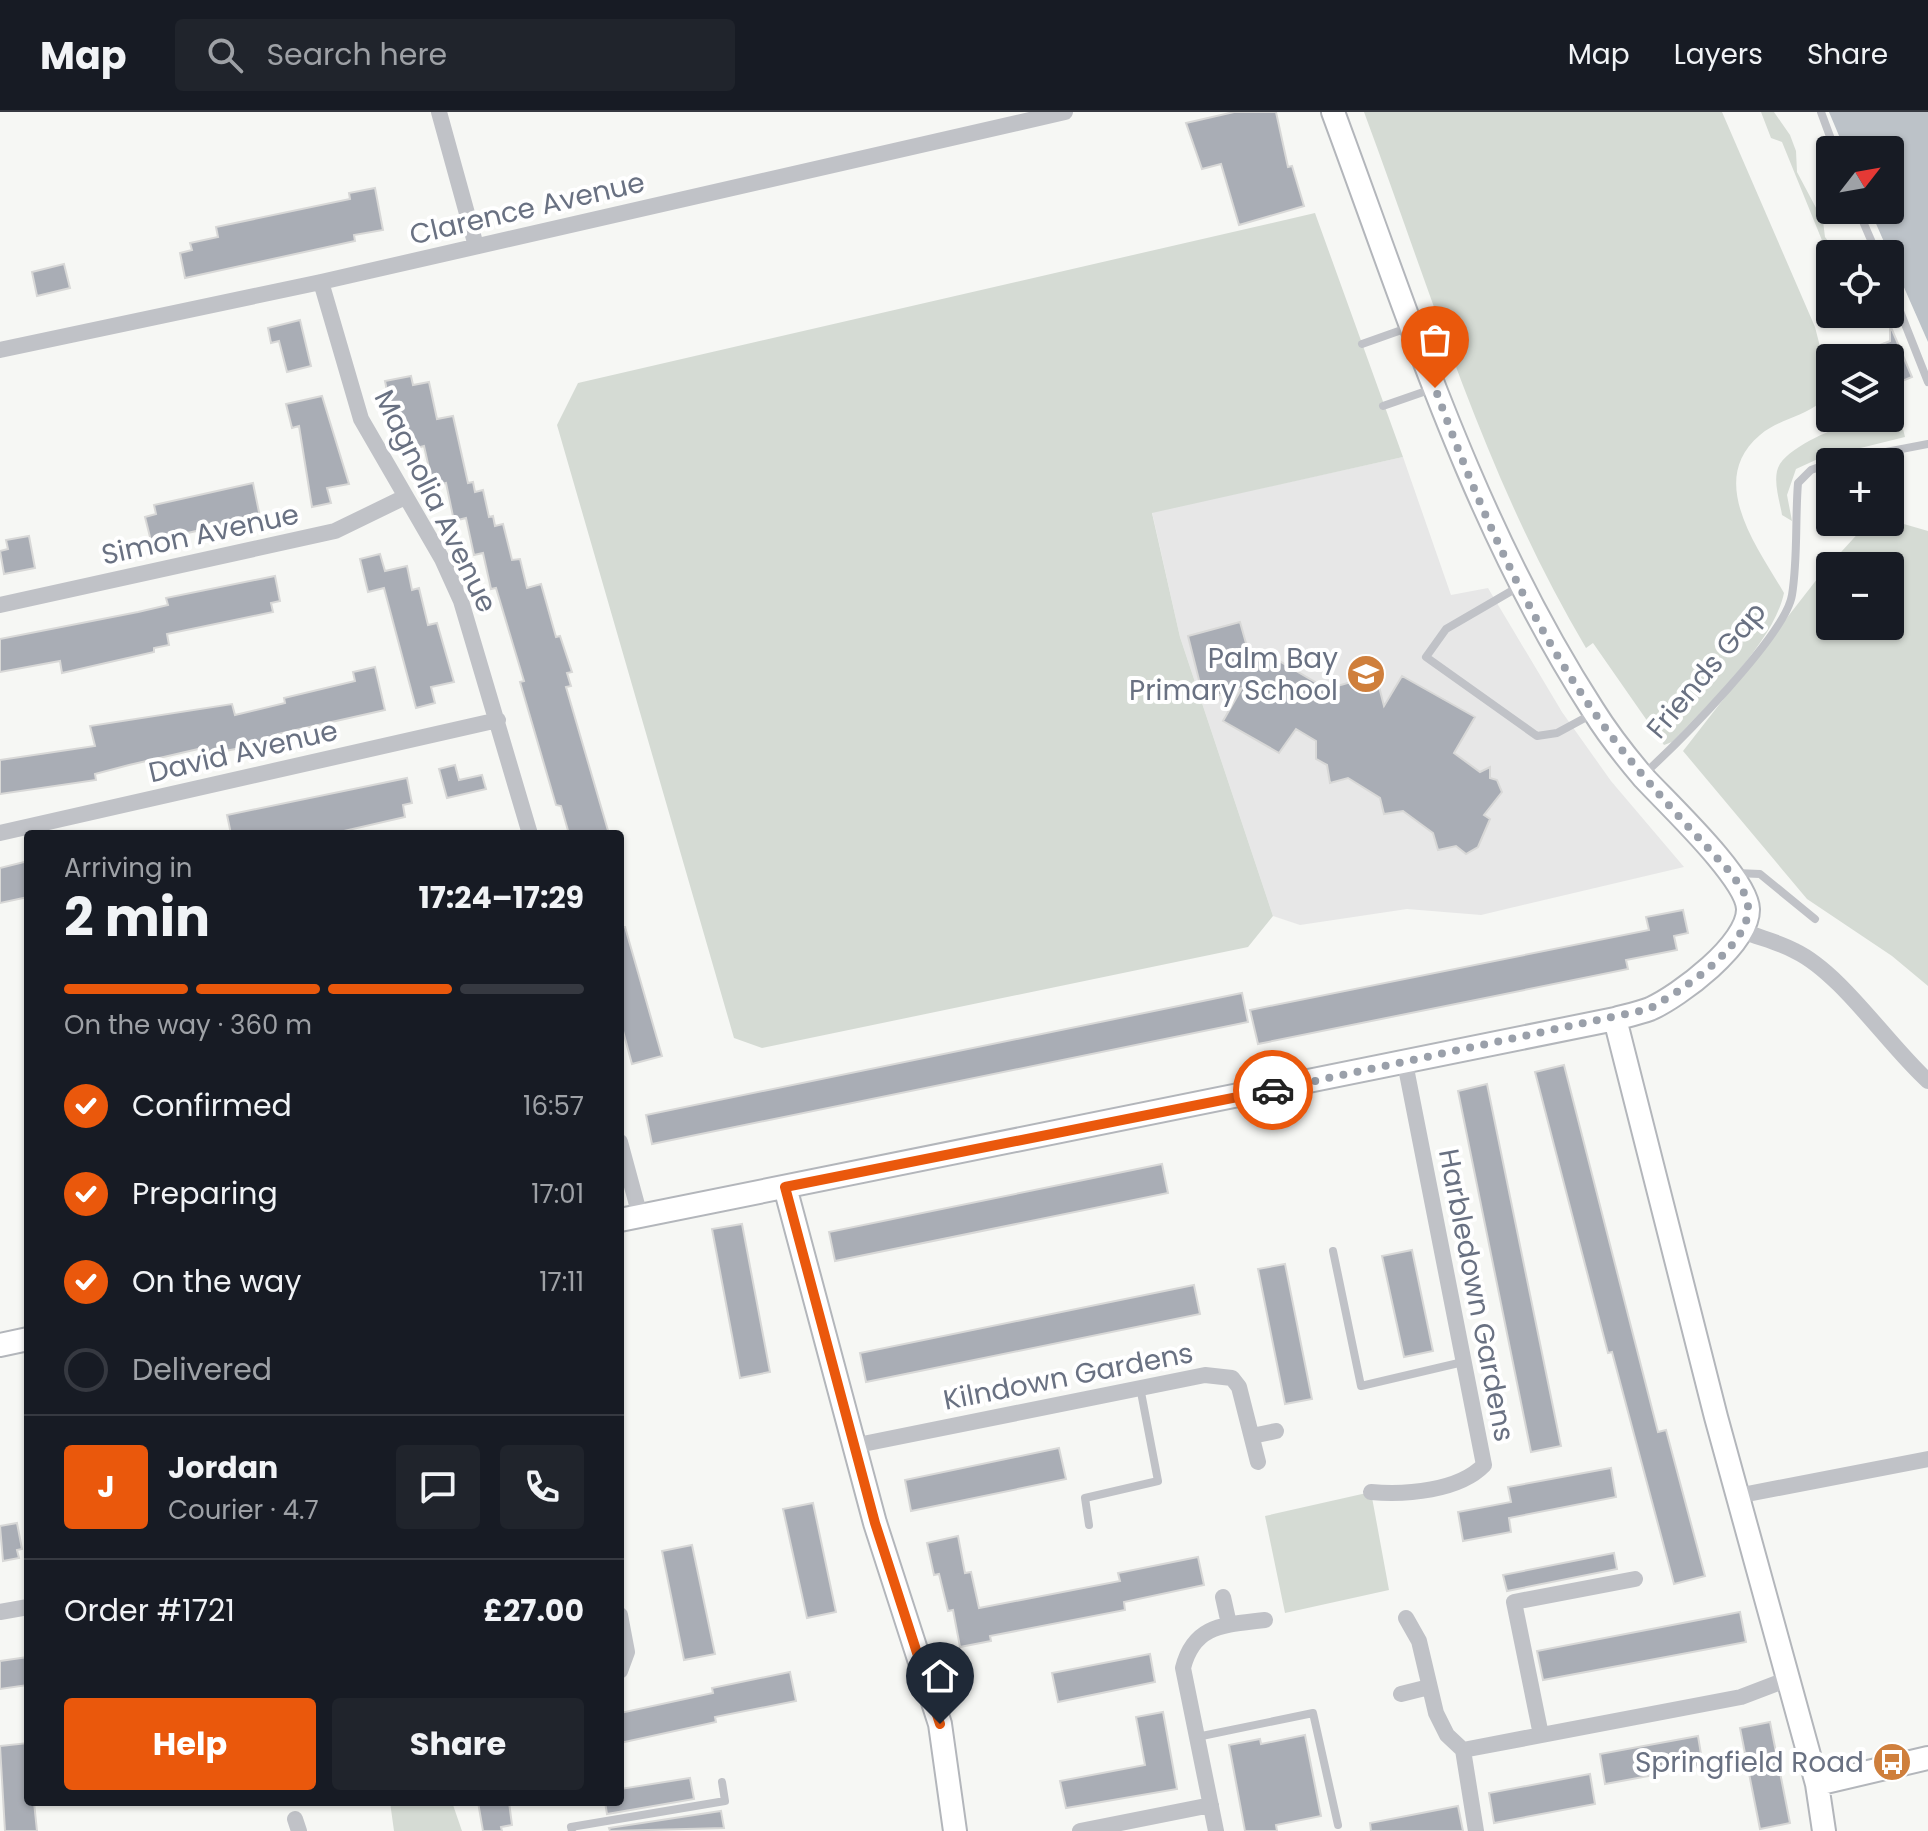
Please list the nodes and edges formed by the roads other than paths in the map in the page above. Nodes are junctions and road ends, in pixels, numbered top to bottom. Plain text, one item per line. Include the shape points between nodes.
1 (439, 112) edge
2 (1065, 112) edge
3 (1333, 112) edge
4 (1821, 112) edge
5 (1830, 136) edge
6 (476, 246) junction
7 (321, 282) junction
8 (1904, 321) edge
9 (1412, 326) junction
10 (1362, 344) dead end
11 (0, 350) edge
12 (1928, 382) edge
13 (1435, 388) junction
14 (1383, 406) dead end
15 (1928, 444) edge
16 (1904, 448) edge
17 (1816, 468) edge
18 (405, 497) junction
19 (1521, 586) junction
20 (0, 605) edge
21 (1594, 713) junction
22 (498, 720) junction
23 (1642, 775) junction
24 (529, 830) edge
25 (0, 833) edge
26 (1731, 873) junction
27 (1815, 919) dead end
28 (1743, 931) junction
29 (1615, 1019) junction
30 (1405, 1063) junction
31 (1928, 1081) edge
32 (624, 1172) edge
33 (785, 1187) junction
34 (630, 1218) edge
35 (1333, 1251) dead end
36 (24, 1340) edge
37 (0, 1345) edge
38 (1463, 1362) junction
39 (1140, 1386) junction
40 (1276, 1431) dead end
41 (1252, 1436) junction
42 (853, 1446) junction
43 (1928, 1459) edge
44 (1258, 1462) dead end
45 (1371, 1492) dead end
46 (1737, 1496) junction
47 (1089, 1525) dead end
48 (1635, 1579) dead end
49 (1223, 1597) dead end
50 (24, 1608) edge
51 (0, 1612) edge
52 (1406, 1618) dead end
53 (1265, 1620) dead end
54 (1229, 1624) junction
55 (624, 1636) edge
56 (624, 1660) edge
57 (1788, 1679) junction
58 (1429, 1687) junction
59 (1401, 1694) dead end
60 (1541, 1735) junction
61 (1197, 1737) junction
62 (1463, 1750) junction
63 (1928, 1758) edge
64 (722, 1782) dead end
65 (1817, 1784) junction
66 (1211, 1805) junction
67 (1338, 1825) dead end
68 (572, 1831) edge
69 (955, 1831) edge
70 (1082, 1831) edge
71 (1216, 1831) edge
72 (1476, 1831) edge
73 (1824, 1831) edge

1 - 6 street
2 - 6 street, Clarence Avenue
3 - 9 main road
4 - 5 lane
6 - 7 street, Clarence Avenue
7 - 11 street, Clarence Avenue
7 - 18 street, Magnolia Avenue via 361,419
8 - 12 lane
9 - 10 lane
9 - 13 main road
13 - 14 lane
13 - 19 main road via 1494,536
15 - 16 lane, Friends Gap
17 - 23 lane, Friends Gap via 1798,483 1792,598 1782,616 1709,708
18 - 20 street, Simon Avenue via 335,531
18 - 22 street, Magnolia Avenue via 461,601
19 - 21 main road
19 - 21 lane via 1446,629 1426,657 1537,736 1557,733
21 - 23 main road
22 - 24 street, Magnolia Avenue
22 - 25 street, David Avenue
23 - 26 main road
26 - 27 lane via 1760,874
26 - 28 main road via 1746,895 1749,912
28 - 29 main road via 1682,990 1649,1009
28 - 31 street via 1795,950 1823,970
29 - 30 main road
29 - 46 main road
30 - 33 main road
30 - 38 street, Harbledown Gardens
32 - 34 street
33 - 34 main road
33 - 42 main road
35 - 38 lane via 1361,1386
36 - 37 main road
38 - 45 street, Harbledown Gardens via 1484,1465 1471,1478 1396,1495
39 - 41 street, Kilndown Gardens via 1205,1375 1232,1378
39 - 42 street, Kilndown Gardens
39 - 47 lane via 1158,1481 1085,1498
40 - 41 street
41 - 44 street, Kilndown Gardens
42 - 69 main road via 940,1724
43 - 46 street
46 - 57 main road
48 - 60 street via 1514,1602
49 - 54 street
50 - 51 street
52 - 58 street via 1419,1641
53 - 54 street
54 - 61 street via 1197,1636 1188,1648 1183,1668
55 - 56 street
57 - 60 street via 1741,1697
57 - 65 main road
58 - 59 street
58 - 62 street via 1447,1735
60 - 62 street
61 - 66 street
61 - 67 lane via 1313,1713
62 - 72 street
63 - 65 main road
64 - 68 lane via 725,1801 571,1827
65 - 73 main road
66 - 70 street
66 - 71 street

